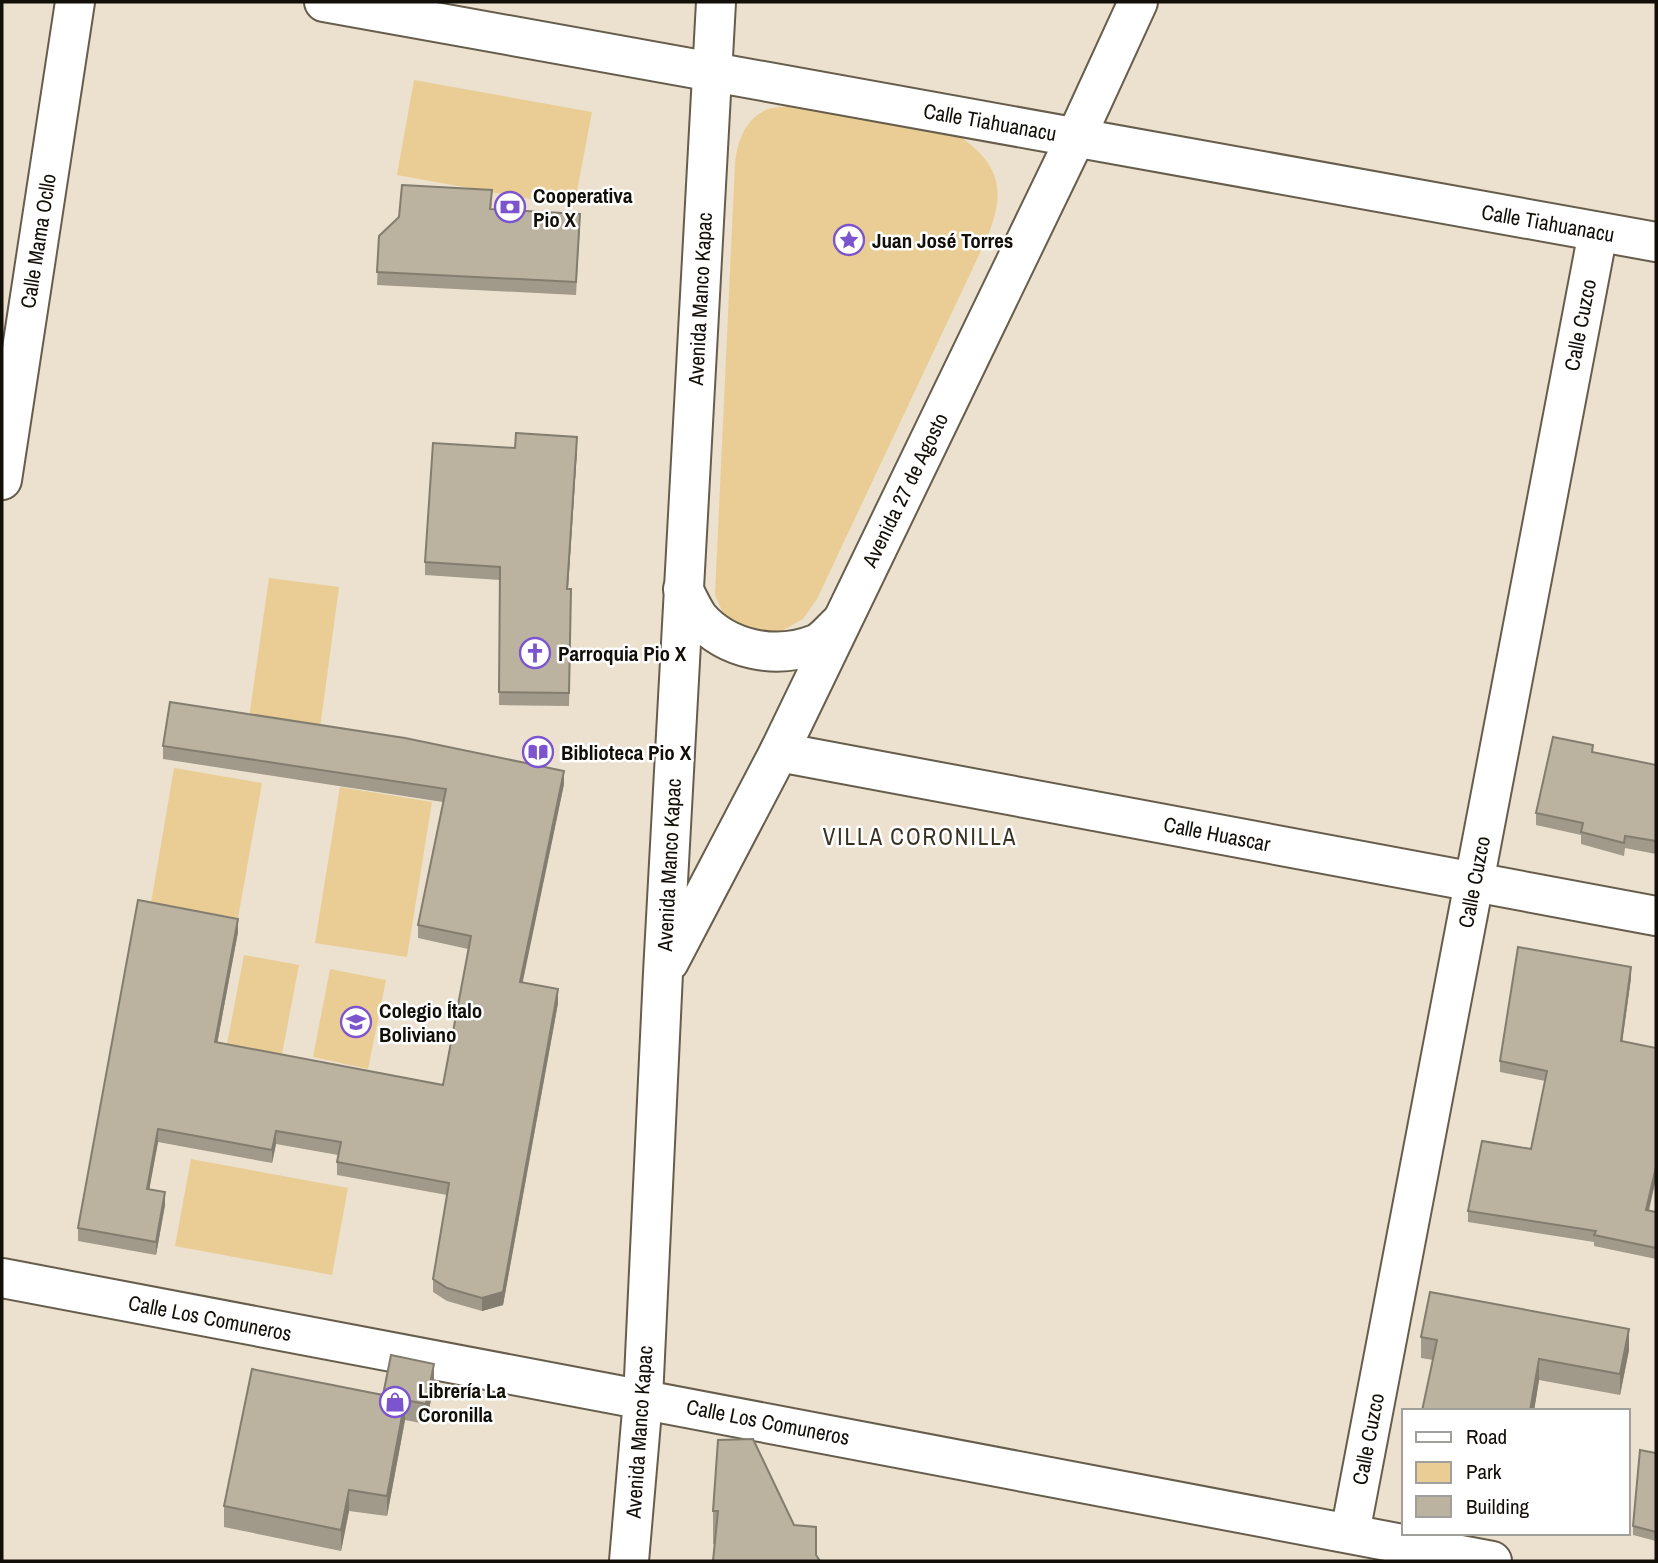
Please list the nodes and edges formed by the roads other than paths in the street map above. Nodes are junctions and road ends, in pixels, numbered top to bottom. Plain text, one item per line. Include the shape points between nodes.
1 (75, 2) edge
2 (324, 2) edge
3 (716, 2) edge
4 (1138, 2) edge
5 (712, 74) junction
6 (1076, 137) junction
7 (1598, 232) junction
8 (1656, 242) edge
9 (2, 480) edge
10 (683, 589) junction
11 (841, 622) junction
12 (779, 751) junction
13 (1474, 882) junction
14 (1656, 916) edge
15 (663, 973) junction
16 (2, 1278) edge
17 (643, 1399) junction
18 (1350, 1533) junction
19 (629, 1561) edge
20 (1492, 1561) edge

1 - 9 street, Calle Mama Ocllo
2 - 5 street, Calle Tiahuanacu
3 - 5 street, Avenida Manco Kapac
4 - 6 street, Avenida 27 de Agosto
5 - 6 street, Calle Tiahuanacu
5 - 10 street, Avenida Manco Kapac
6 - 7 street, Calle Tiahuanacu
6 - 11 street, Avenida 27 de Agosto
7 - 8 street, Calle Tiahuanacu
7 - 13 street, Calle Cuzco
10 - 11 street via 699,617 725,640 752,650 788,651 818,643
10 - 15 street, Avenida Manco Kapac
11 - 12 street, Avenida 27 de Agosto
12 - 13 street, Calle Huascar
12 - 15 street, Avenida 27 de Agosto
13 - 14 street, Calle Huascar
13 - 18 street, Calle Cuzco
15 - 17 street, Avenida Manco Kapac
16 - 17 street, Calle Los Comuneros
17 - 18 street, Calle Los Comuneros
17 - 19 street, Avenida Manco Kapac
18 - 20 street, Calle Los Comuneros

